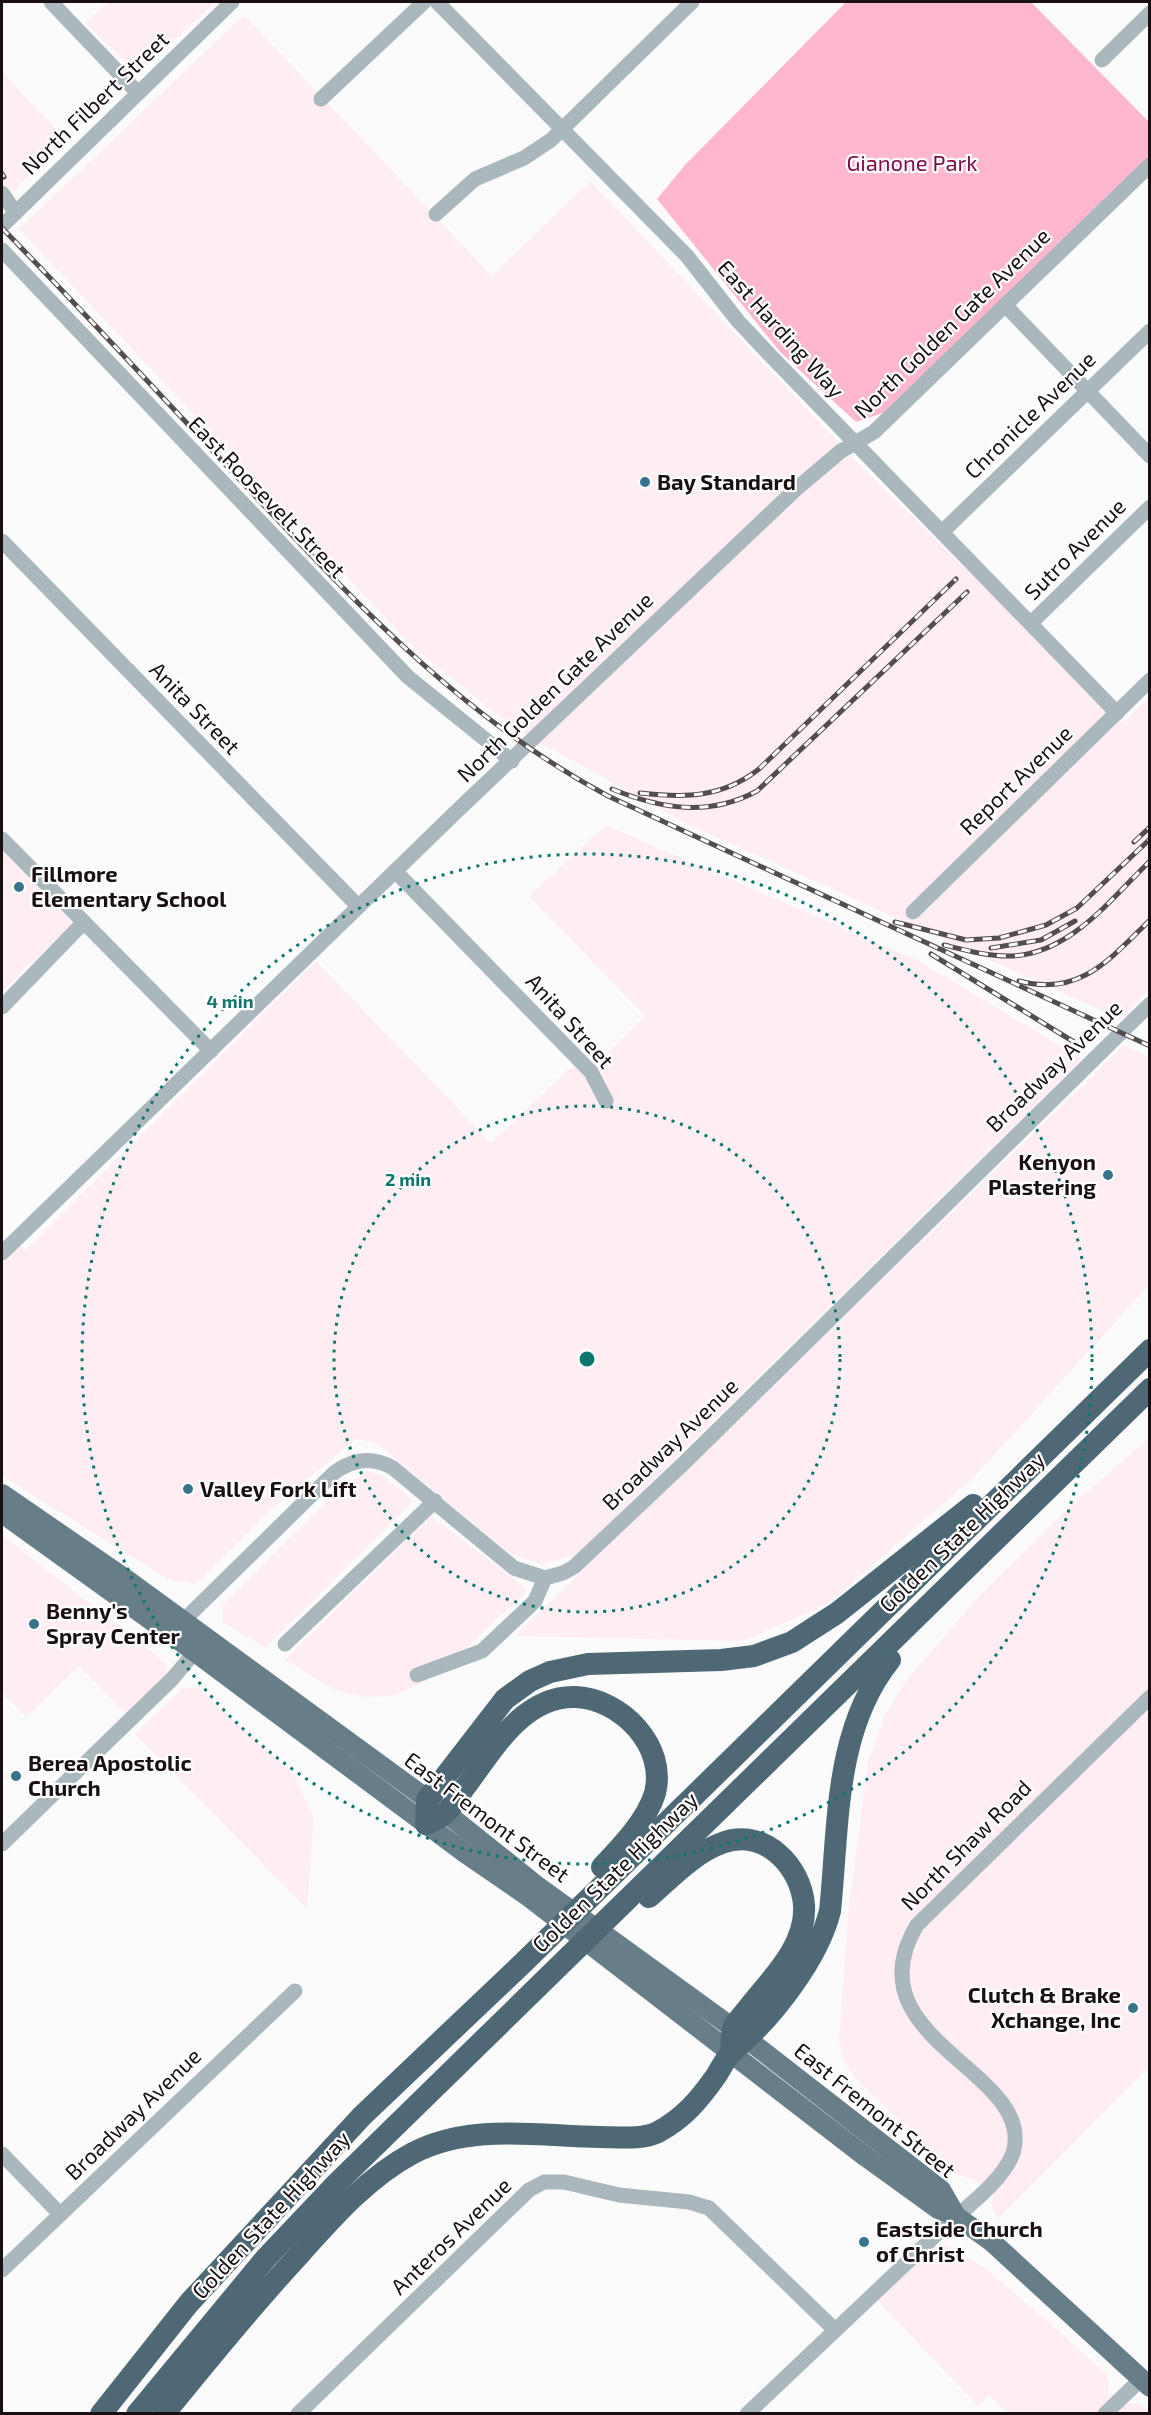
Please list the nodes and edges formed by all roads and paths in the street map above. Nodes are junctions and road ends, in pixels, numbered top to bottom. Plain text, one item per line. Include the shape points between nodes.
1 (51, 2) edge
2 (232, 2) edge
3 (424, 2) edge
4 (436, 2) edge
5 (692, 2) edge
6 (1149, 13) edge
7 (1102, 60) dead end
8 (137, 92) junction
9 (321, 99) dead end
10 (561, 130) junction
11 (1148, 168) edge
12 (2, 193) edge
13 (15, 212) junction
14 (436, 214) dead end
15 (2, 226) edge
16 (2, 250) edge
17 (1005, 305) junction
18 (1149, 331) edge
19 (1088, 392) junction
20 (854, 444) junction
21 (1149, 456) edge
22 (1149, 507) edge
23 (942, 532) junction
24 (2, 541) edge
25 (1031, 623) junction
26 (1149, 680) edge
27 (1116, 712) junction
28 (512, 761) junction
29 (2, 839) edge
30 (395, 870) junction
31 (358, 906) junction
32 (913, 912) dead end
33 (84, 921) junction
34 (1149, 1004) edge
35 (2, 1007) edge
36 (211, 1051) junction
37 (606, 1101) dead end
38 (2, 1253) edge
39 (1149, 1350) edge
40 (1149, 1389) edge
41 (1051, 1446) junction
42 (2, 1494) edge
43 (435, 1501) junction
44 (2, 1513) edge
45 (993, 1542) junction
46 (545, 1578) junction
47 (183, 1621) junction
48 (200, 1644) junction
49 (285, 1644) dead end
50 (417, 1675) dead end
51 (1149, 1697) edge
52 (427, 1800) junction
53 (436, 1819) junction
54 (2, 1844) edge
55 (593, 1932) junction
56 (524, 1962) junction
57 (295, 1991) dead end
58 (738, 2040) junction
59 (2, 2154) edge
60 (60, 2214) junction
61 (956, 2216) junction
62 (2, 2270) edge
63 (835, 2330) junction
64 (1145, 2383) edge
65 (101, 2414) edge
66 (137, 2414) edge
67 (164, 2414) edge
68 (298, 2414) edge
69 (747, 2414) edge
70 (1105, 2414) edge

1 - 8 street
2 - 8 street, North Filbert Street
3 - 9 street
4 - 10 street, East Harding Way
5 - 10 street
6 - 7 street
8 - 13 street, North Filbert Street
10 - 14 street via 524,158 475,179
10 - 20 street, East Harding Way via 687,256 738,321
11 - 17 street, North Golden Gate Avenue
12 - 13 street, North Filbert Street
13 - 15 street, North Filbert Street
16 - 28 street, East Roosevelt Street via 408,677
17 - 19 street
17 - 20 street, North Golden Gate Avenue via 874,432
18 - 19 street, Chronicle Avenue
19 - 21 street
19 - 23 street, Chronicle Avenue
20 - 23 street, East Harding Way
20 - 28 street, North Golden Gate Avenue via 795,490
22 - 25 street, Sutro Avenue
23 - 25 street, East Harding Way
24 - 31 street, Anita Street
25 - 27 street, East Harding Way
26 - 27 street, Report Avenue
27 - 32 street, Report Avenue
28 - 30 street, North Golden Gate Avenue
29 - 33 street
30 - 31 street, North Golden Gate Avenue
30 - 37 street, Anita Street via 591,1072
31 - 36 street, North Golden Gate Avenue
33 - 35 street
33 - 36 street
34 - 46 street, Broadway Avenue via 587,1556 563,1573
36 - 38 street, North Golden Gate Avenue
39 - 41 highway, Golden State Highway
40 - 45 highway, Golden State Highway
41 - 52 highway via 837,1613 792,1642 754,1656 721,1660 588,1664 550,1672 530,1682 505,1699
41 - 56 highway, Golden State Highway
42 - 47 main road, East Fremont Street
43 - 46 street via 514,1568
43 - 47 street via 386,1463 349,1463 335,1472
43 - 49 street
44 - 48 main road, East Fremont Street
45 - 55 highway, Golden State Highway
45 - 58 highway via 889,1661 859,1708 847,1748 825,1931 798,1974
46 - 50 street via 534,1601 482,1651
47 - 48 main road, East Fremont Street
48 - 52 main road, East Fremont Street
48 - 53 main road, East Fremont Street
48 - 54 street via 172,1679
51 - 61 street, North Shaw Road via 917,1925 908,1939 902,1981 913,2012 1003,2105 1014,2127 1014,2146 1008,2164
52 - 53 highway
53 - 56 highway via 519,1719 545,1702 576,1697 605,1703 631,1720 649,1746 656,1769 655,1793 649,1807 611,1857 540,1932
53 - 58 main road, East Fremont Street
55 - 58 highway via 614,1927 694,1859 723,1842 759,1843 776,1850 800,1885 803,1923
55 - 66 highway, Golden State Highway via 266,2258
56 - 65 highway, Golden State Highway via 362,2116 291,2190 189,2303
57 - 60 street, Broadway Avenue
58 - 61 main road, East Fremont Street via 866,2157 938,2209
58 - 67 highway via 686,2114 655,2134 624,2138 490,2133 452,2138 414,2152 382,2172 319,2232
59 - 60 street
60 - 62 street, Broadway Avenue
61 - 63 street, North Shaw Road
61 - 64 main road, East Fremont Street via 992,2242
63 - 68 street, Anteros Avenue via 709,2208 689,2202 619,2195 564,2182 544,2182 530,2190
63 - 69 street, North Shaw Road
64 - 70 street

